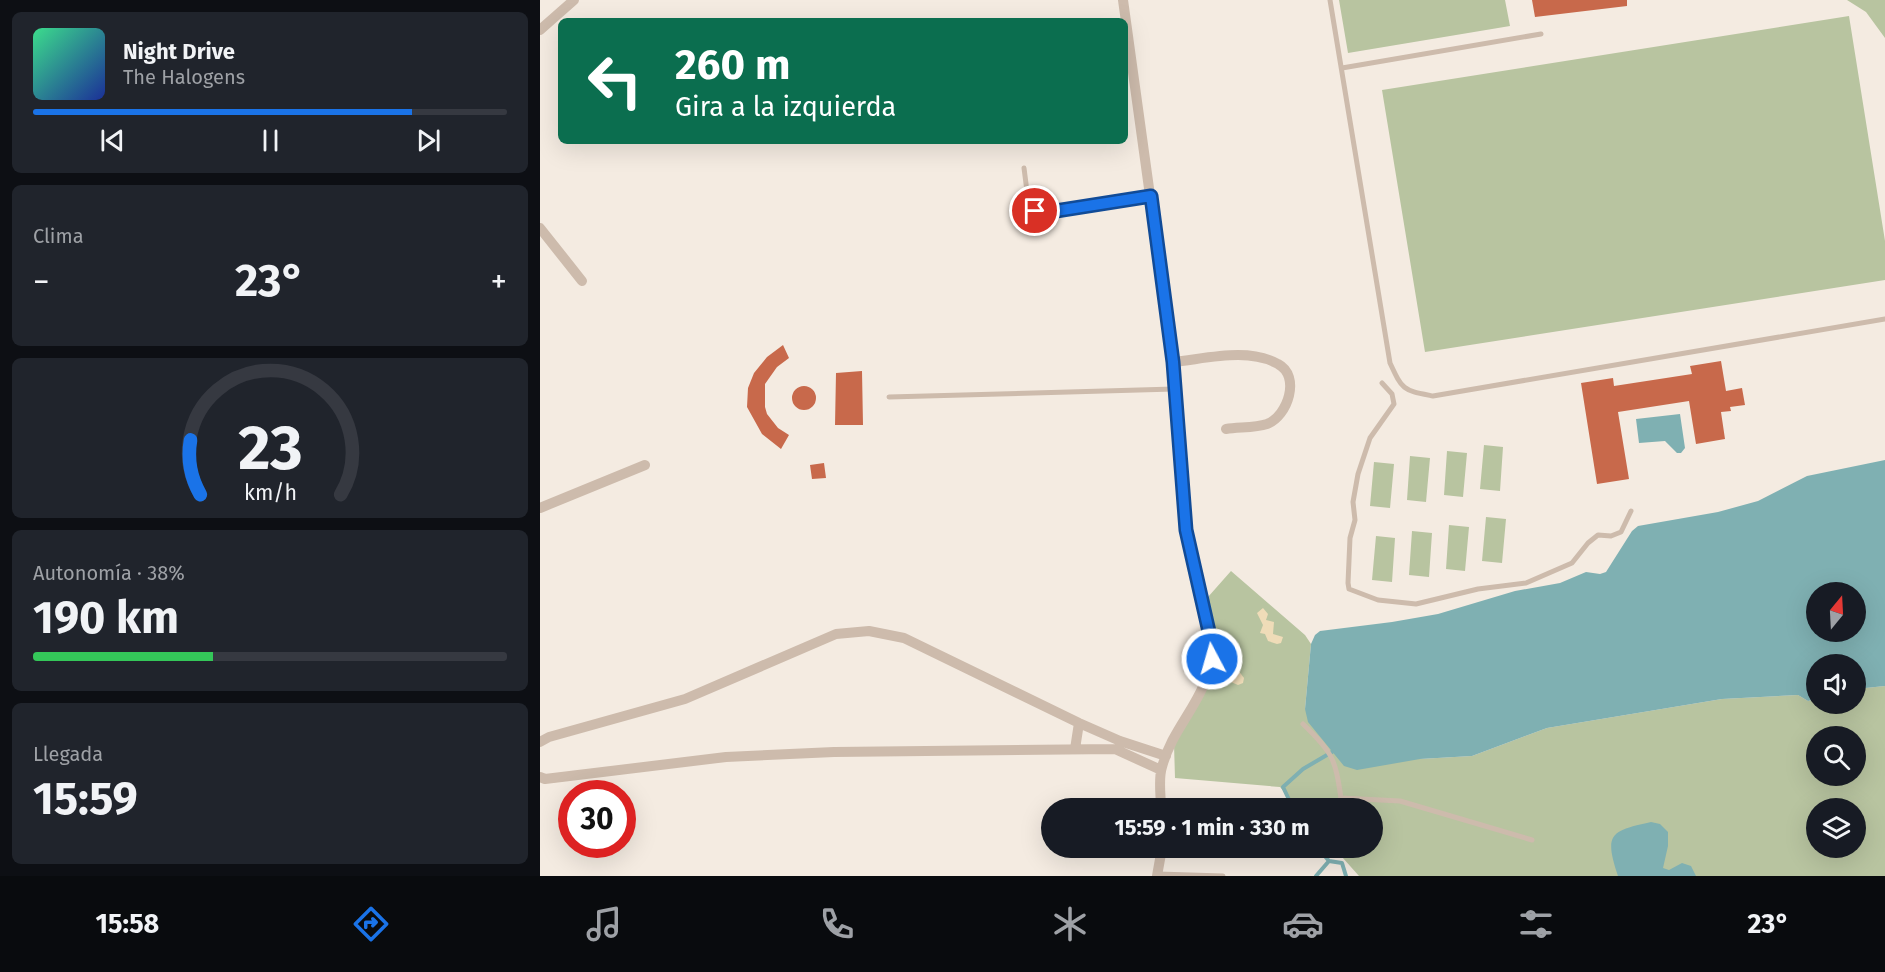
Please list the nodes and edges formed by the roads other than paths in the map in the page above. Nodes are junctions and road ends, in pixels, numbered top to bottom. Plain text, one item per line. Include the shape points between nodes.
1 (574, 0) edge
2 (1123, 0) edge
3 (1330, 0) edge
4 (1126, 18) edge
5 (540, 30) edge
6 (1541, 33) dead end
7 (1128, 35) edge
8 (1342, 68) junction
9 (1024, 168) dead end
10 (1151, 196) junction
11 (540, 228) edge
12 (582, 281) dead end
13 (1885, 319) edge
14 (1173, 362) junction
15 (1382, 383) dead end
16 (1176, 389) junction
17 (889, 397) dead end
18 (1226, 429) dead end
19 (645, 465) dead end
20 (540, 508) edge
21 (1631, 511) dead end
22 (1079, 723) junction
23 (1303, 724) dead end
24 (540, 742) edge
25 (1118, 745) junction
26 (1075, 749) junction
27 (1166, 756) junction
28 (1161, 770) junction
29 (540, 777) edge
30 (1161, 798) edge
31 (1341, 798) edge
32 (1383, 800) edge
33 (1532, 840) dead end
34 (1160, 858) edge
35 (1157, 875) edge
36 (1223, 876) edge

1 - 5 street
2 - 4 street
3 - 8 lane
6 - 8 lane
7 - 10 street
8 - 13 lane via 1390,363 1400,385 1414,392 1433,396
9 - 10 lane via 1029,207 1043,213
10 - 14 street
11 - 12 street
14 - 16 street
14 - 18 street via 1252,356 1279,364 1289,375 1290,391 1282,414 1267,424
15 - 21 lane via 1392,394 1394,404 1370,438 1358,474 1350,538 1350,589 1378,600 1416,604 1478,589 1526,583 1572,563 1598,535 1621,532
16 - 17 lane
16 - 27 street via 1186,530 1212,659 1206,685
19 - 20 street
22 - 24 street via 904,638 869,631 836,634 685,699
22 - 25 street
22 - 26 street
23 - 31 lane via 1335,763
25 - 26 street
25 - 27 street
25 - 28 street
26 - 29 street via 726,757
27 - 28 street
28 - 30 street
32 - 33 lane via 1400,801
34 - 35 street
35 - 36 lane

